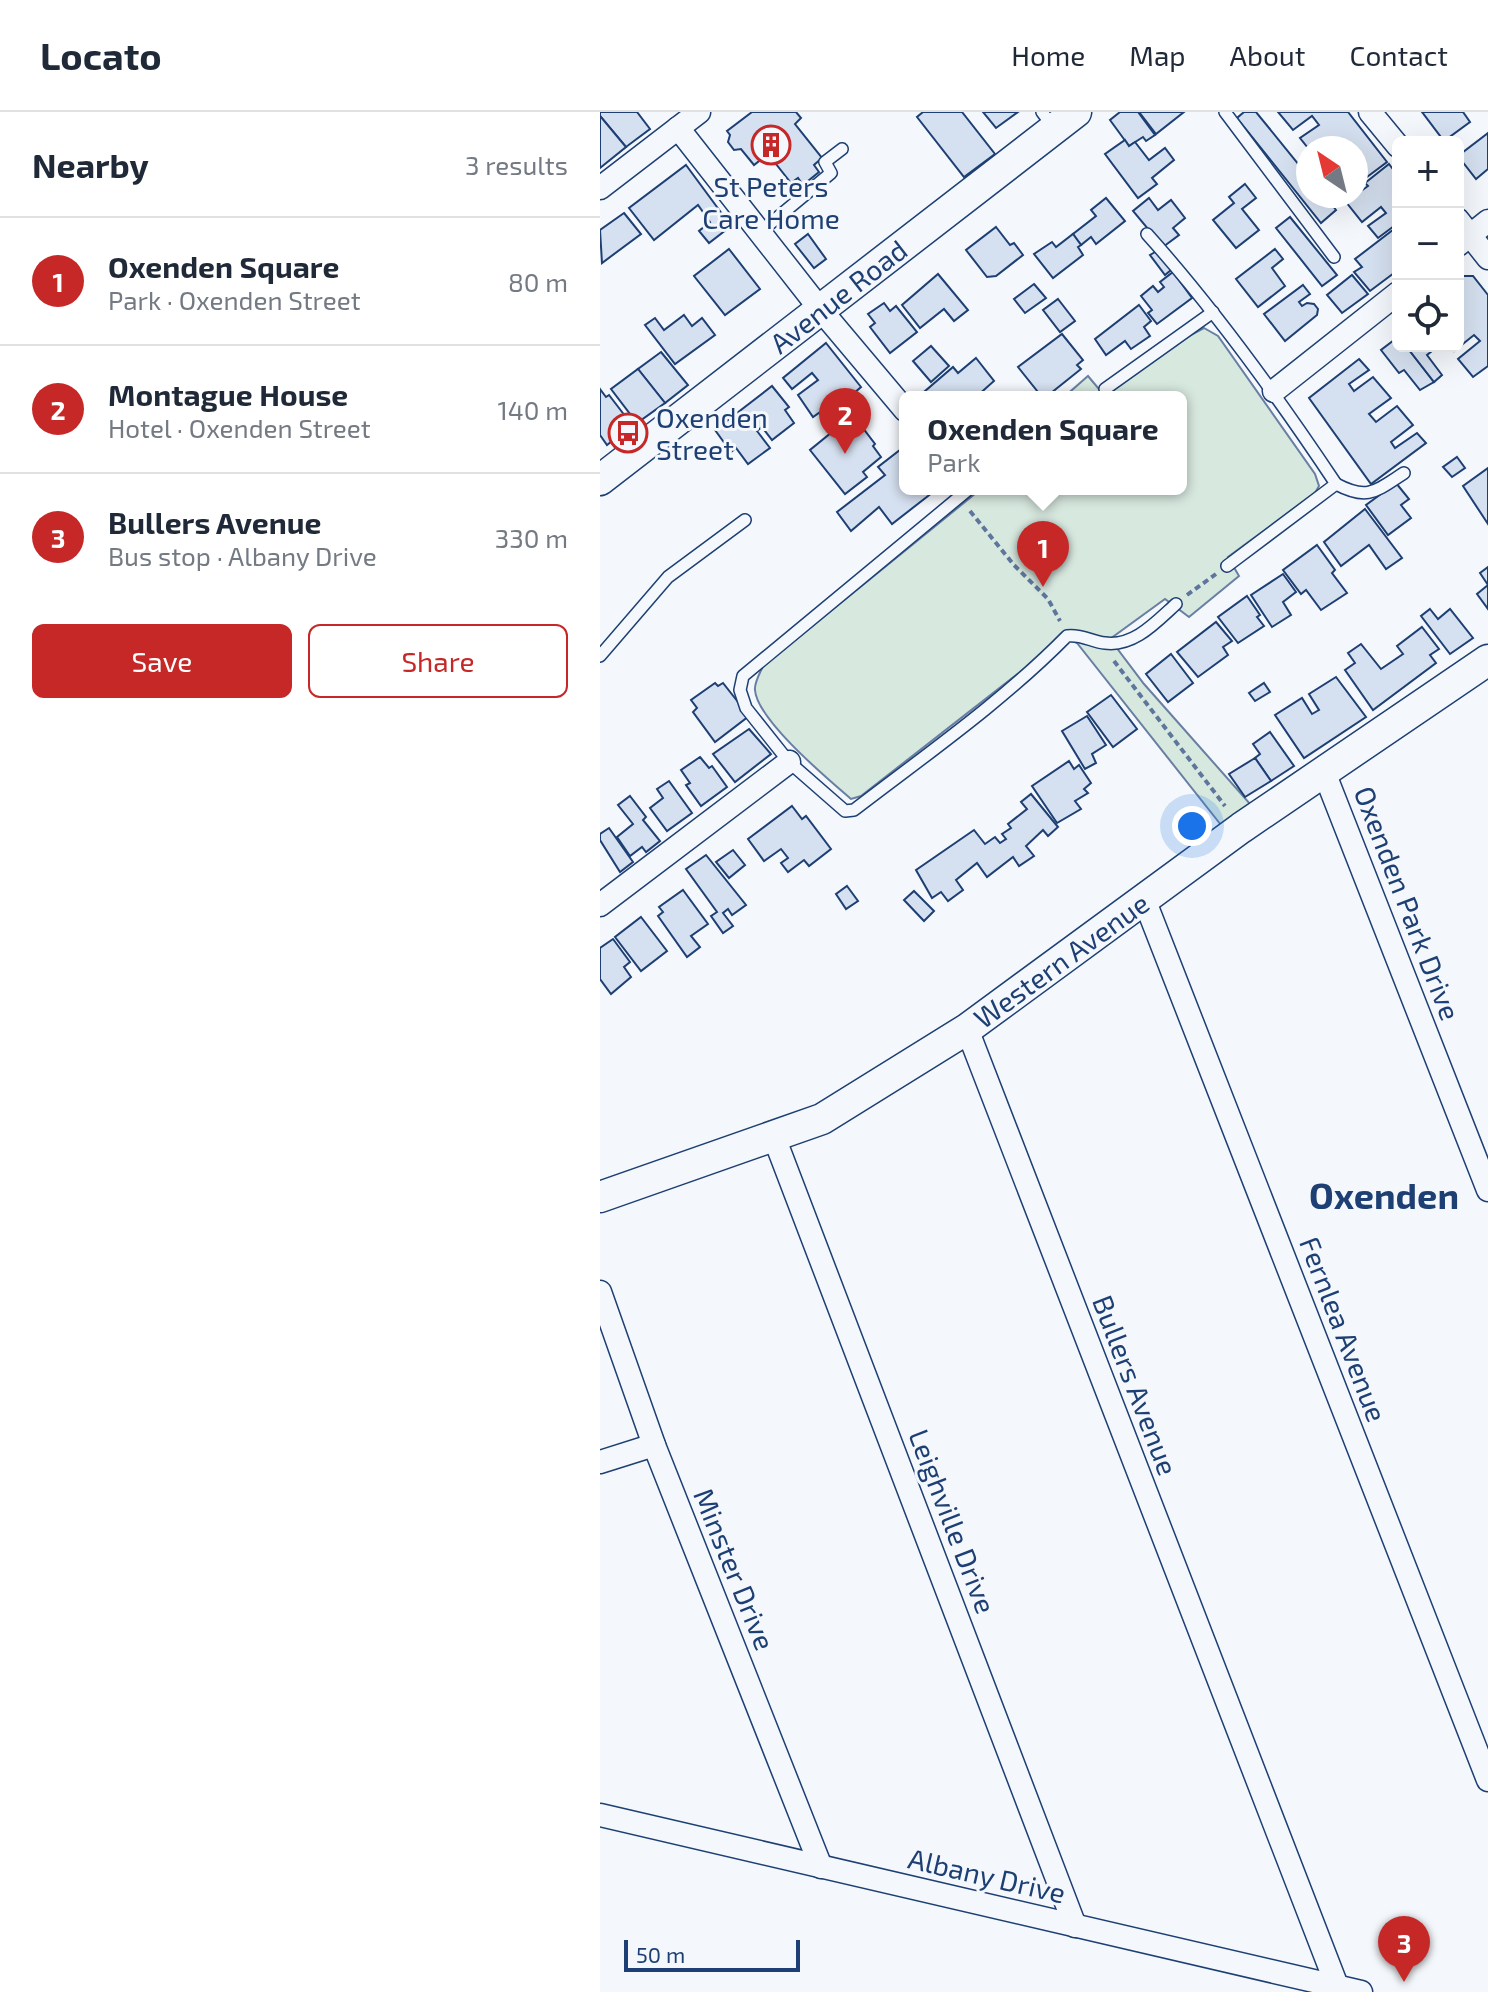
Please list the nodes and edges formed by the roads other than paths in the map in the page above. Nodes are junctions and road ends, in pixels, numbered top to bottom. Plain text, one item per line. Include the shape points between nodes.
1 (699, 112) edge
2 (1225, 112) edge
3 (1370, 112) edge
4 (1057, 118) edge
5 (678, 128) junction
6 (1392, 139) edge
7 (842, 149) dead end
8 (600, 188) edge
9 (1488, 221) edge
10 (760, 232) junction
11 (1464, 233) edge
12 (1147, 234) dead end
13 (1464, 236) edge
14 (1334, 257) dead end
15 (1488, 258) edge
16 (1392, 298) edge
17 (820, 309) junction
18 (1213, 312) junction
19 (1105, 389) dead end
20 (1274, 391) junction
21 (899, 403) edge
22 (1404, 473) dead end
23 (600, 480) edge
24 (1336, 484) junction
25 (962, 495) edge
26 (745, 520) dead end
27 (1227, 566) road end
28 (1176, 604) road end
29 (600, 656) edge
30 (1488, 660) edge
31 (789, 762) junction
32 (1324, 772) junction
33 (1144, 899) junction
34 (600, 905) edge
35 (967, 1029) junction
36 (774, 1137) junction
37 (1488, 1190) edge
38 (600, 1197) edge
39 (600, 1292) edge
40 (654, 1445) junction
41 (600, 1462) edge
42 (1488, 1780) edge
43 (600, 1815) edge
44 (821, 1867) junction
45 (1075, 1926) junction
46 (1337, 1986) junction
47 (1361, 1992) edge

1 - 5 street
2 - 14 lane
3 - 6 street
4 - 17 street, Avenue Road
5 - 8 street
5 - 10 street
7 - 10 lane via 825,162 831,173
9 - 11 street
10 - 17 street
12 - 18 lane
13 - 15 street
16 - 20 street
17 - 21 street
17 - 23 street, Avenue Road
18 - 19 lane
18 - 20 lane
20 - 24 lane
22 - 24 lane via 1371,494
24 - 27 lane
25 - 31 lane via 743,676 740,690 746,708
26 - 29 lane via 668,577
28 - 31 lane via 1147,631 1119,644 1067,636 1029,673 854,810 836,805
30 - 32 street, Western Avenue
31 - 34 street
32 - 33 street, Western Avenue
32 - 37 street, Oxenden Park Drive
33 - 35 street, Western Avenue
33 - 42 street, Fernlea Avenue
35 - 36 street, Western Avenue via 822,1119
35 - 46 street, Bullers Avenue
36 - 38 street, Western Avenue
36 - 45 street, Leighville Drive
39 - 40 street, Minster Drive
40 - 41 street
40 - 44 street, Minster Drive
43 - 44 street, Albany Drive
44 - 45 street, Albany Drive
45 - 46 street, Albany Drive
46 - 47 street, Albany Drive

